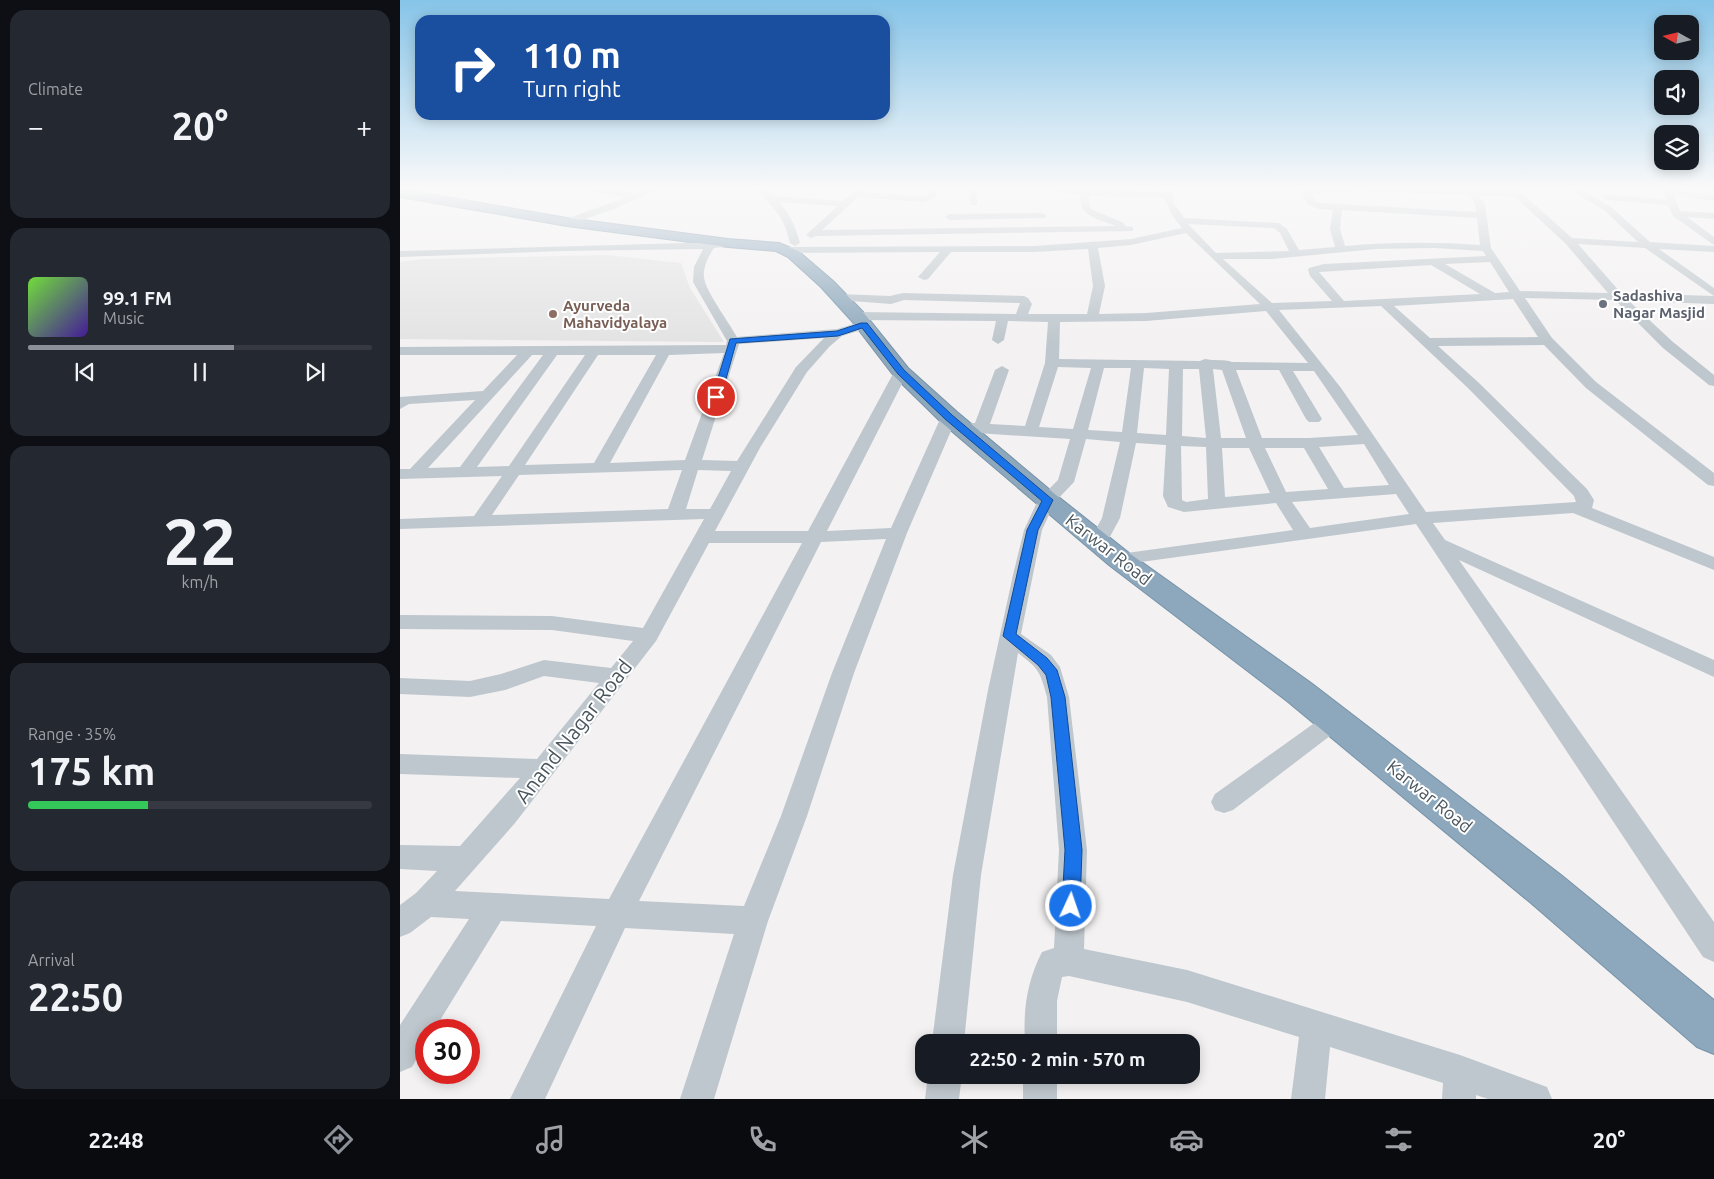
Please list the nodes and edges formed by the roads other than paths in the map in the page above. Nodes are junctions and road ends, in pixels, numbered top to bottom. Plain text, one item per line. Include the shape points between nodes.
1 (688, 240) edge
2 (789, 240) edge
3 (800, 240) edge
4 (1139, 240) edge
5 (1174, 240) edge
6 (1198, 240) edge
7 (1289, 240) edge
8 (1338, 240) edge
9 (1486, 240) edge
10 (1643, 240) edge
11 (1569, 241) joint
12 (719, 245) junction
13 (1648, 245) junction
14 (1093, 246) junction
15 (787, 247) junction
16 (1340, 248) junction
17 (1486, 248) junction
18 (1714, 249) edge
19 (948, 250) junction
20 (1208, 251) junction
21 (400, 254) edge
22 (1296, 254) junction
23 (1492, 259) junction
24 (1432, 261) junction
25 (924, 277) dead end
26 (1709, 286) edge
27 (1714, 293) edge
28 (1518, 295) junction
29 (839, 297) junction
30 (1493, 297) junction
31 (1618, 297) junction
32 (1714, 300) edge
33 (1384, 303) junction
34 (1342, 305) junction
35 (1269, 307) junction
36 (1003, 318) junction
37 (1021, 318) junction
38 (1054, 318) junction
39 (1092, 318) junction
40 (853, 325) junction
41 (998, 340) dead end
42 (1548, 341) junction
43 (1426, 342) junction
44 (732, 345) junction
45 (400, 351) edge
46 (594, 351) junction
47 (665, 351) junction
48 (527, 352) junction
49 (552, 352) junction
50 (1099, 362) junction
51 (1052, 363) junction
52 (1138, 363) junction
53 (1205, 363) junction
54 (1176, 364) junction
55 (1227, 364) junction
56 (1283, 366) junction
57 (1319, 367) junction
58 (1002, 370) dead end
59 (901, 372) junction
60 (1714, 382) edge
61 (486, 395) junction
62 (402, 401) edge
63 (1314, 419) dead end
64 (964, 424) junction
65 (1031, 430) junction
66 (1080, 435) junction
67 (1129, 438) junction
68 (1369, 439) junction
69 (1174, 441) junction
70 (1214, 443) junction
71 (1309, 443) junction
72 (1256, 444) junction
73 (692, 465) junction
74 (741, 466) junction
75 (599, 468) junction
76 (514, 470) junction
77 (466, 471) junction
78 (408, 473) edge
79 (1714, 481) edge
80 (1401, 489) junction
81 (1339, 494) junction
82 (1282, 498) junction
83 (1047, 500) junction
84 (1217, 504) junction
85 (1577, 508) junction
86 (675, 514) junction
87 (714, 514) junction
88 (1422, 518) junction
89 (479, 522) junction
90 (400, 524) edge
91 (898, 533) junction
92 (1305, 534) junction
93 (813, 536) junction
94 (704, 537) junction
95 (1098, 542) junction
96 (1439, 544) junction
97 (1119, 559) junction
98 (1714, 564) edge
99 (400, 622) edge
100 (648, 636) junction
101 (1010, 636) junction
102 (1714, 669) edge
103 (615, 677) junction
104 (400, 686) edge
105 (1335, 720) junction
106 (400, 764) edge
107 (543, 769) junction
108 (1224, 802) dead end
109 (400, 857) edge
110 (466, 859) junction
111 (426, 902) junction
112 (493, 907) junction
113 (617, 914) junction
114 (753, 921) junction
115 (400, 923) edge
116 (1714, 946) edge
117 (1069, 961) junction
118 (1316, 1026) junction
119 (1714, 1030) edge
120 (949, 1034) edge
121 (1041, 1034) edge
122 (400, 1055) edge
123 (944, 1084) edge
124 (1040, 1084) edge
125 (1460, 1085) edge
126 (527, 1099) edge
127 (697, 1099) edge
128 (942, 1099) edge
129 (1040, 1099) edge
130 (1308, 1099) edge
131 (1535, 1099) edge

1 - 12 highway
2 - 15 street
3 - 15 street
4 - 14 street
5 - 20 street
6 - 20 street
7 - 22 street
8 - 16 street
9 - 17 street
10 - 13 street
11 - 13 street
11 - 31 street
12 - 15 highway
12 - 21 street
12 - 44 street via 701,258 697,272 699,282
13 - 18 street
13 - 26 street
14 - 19 street
14 - 39 street via 1099,286
15 - 19 street
15 - 29 highway, Karwar Road
16 - 17 street via 1405,245
16 - 22 street
17 - 23 street
19 - 25 street
20 - 22 street
20 - 35 street
23 - 24 street
23 - 28 street
24 - 30 street
24 - 34 street via 1313,270
26 - 27 street
28 - 30 street
28 - 31 street
28 - 42 street
29 - 37 street via 1024,300 1026,304
29 - 40 highway, Karwar Road
30 - 33 street
31 - 32 street
31 - 60 street via 1668,345
33 - 34 street
33 - 43 street
34 - 35 street
35 - 39 street
35 - 57 street
36 - 37 street
36 - 40 street
36 - 41 street
37 - 38 street
38 - 39 street
38 - 51 street
40 - 44 street
40 - 59 highway, Karwar Road
40 - 74 street, Anand Nagar Road via 825,343 801,370
42 - 43 street
42 - 79 street via 1591,385
43 - 85 street via 1581,493 1584,506
44 - 47 street
44 - 73 street
45 - 48 street
46 - 47 street
46 - 49 street
46 - 76 street
47 - 75 street
48 - 49 street
48 - 61 street
49 - 77 street
50 - 51 street
50 - 52 street
50 - 66 street
51 - 65 street
52 - 54 street
52 - 67 street
53 - 54 street
53 - 55 street
53 - 70 street
54 - 69 street
55 - 56 street
55 - 72 street
56 - 57 street
56 - 63 street
57 - 68 street
58 - 64 street
59 - 64 highway, Karwar Road
59 - 93 street
61 - 62 street
61 - 78 street
64 - 65 street
64 - 83 highway, Karwar Road
64 - 91 street
65 - 66 street
66 - 67 street
66 - 83 street via 1066,482
67 - 69 street
67 - 95 street via 1111,518
68 - 71 street
68 - 80 street
69 - 70 street
69 - 84 street via 1174,503 1184,507
70 - 72 street
70 - 84 street
71 - 72 street
71 - 81 street
72 - 82 street
73 - 74 street
73 - 75 street
73 - 86 street
74 - 87 street, Anand Nagar Road
75 - 76 street
76 - 77 street
76 - 89 street
77 - 78 street
80 - 81 street
80 - 88 street
81 - 82 street
82 - 84 street
82 - 92 street
83 - 95 highway, Karwar Road
83 - 101 street via 1033,530
85 - 88 street
85 - 98 street
86 - 87 street
86 - 89 street
87 - 94 street, Anand Nagar Road
88 - 92 street
88 - 96 street
89 - 90 street
91 - 93 street
91 - 114 street
92 - 97 street
93 - 94 street
93 - 113 street
94 - 100 street, Anand Nagar Road
95 - 97 highway, Karwar Road
96 - 102 street
96 - 116 street
97 - 105 highway, Karwar Road
99 - 100 street via 552,623
100 - 103 street, Anand Nagar Road
101 - 117 street via 1042,661 1052,674 1058,697 1073,850
101 - 120 street via 967,875
103 - 104 street via 544,668 505,682 470,689
103 - 107 street, Anand Nagar Road
105 - 108 street
105 - 119 highway, Karwar Road via 1546,889
106 - 107 street
107 - 110 street, Anand Nagar Road
109 - 110 street
110 - 111 street, Anand Nagar Road
111 - 112 street
111 - 115 street, Anand Nagar Road
112 - 113 street
112 - 122 street
113 - 114 street
113 - 126 street
114 - 127 street
117 - 118 street via 1187,986
117 - 121 street via 1053,964 1046,975
118 - 125 street
118 - 130 street
123 - 128 street
124 - 129 street
125 - 131 street

